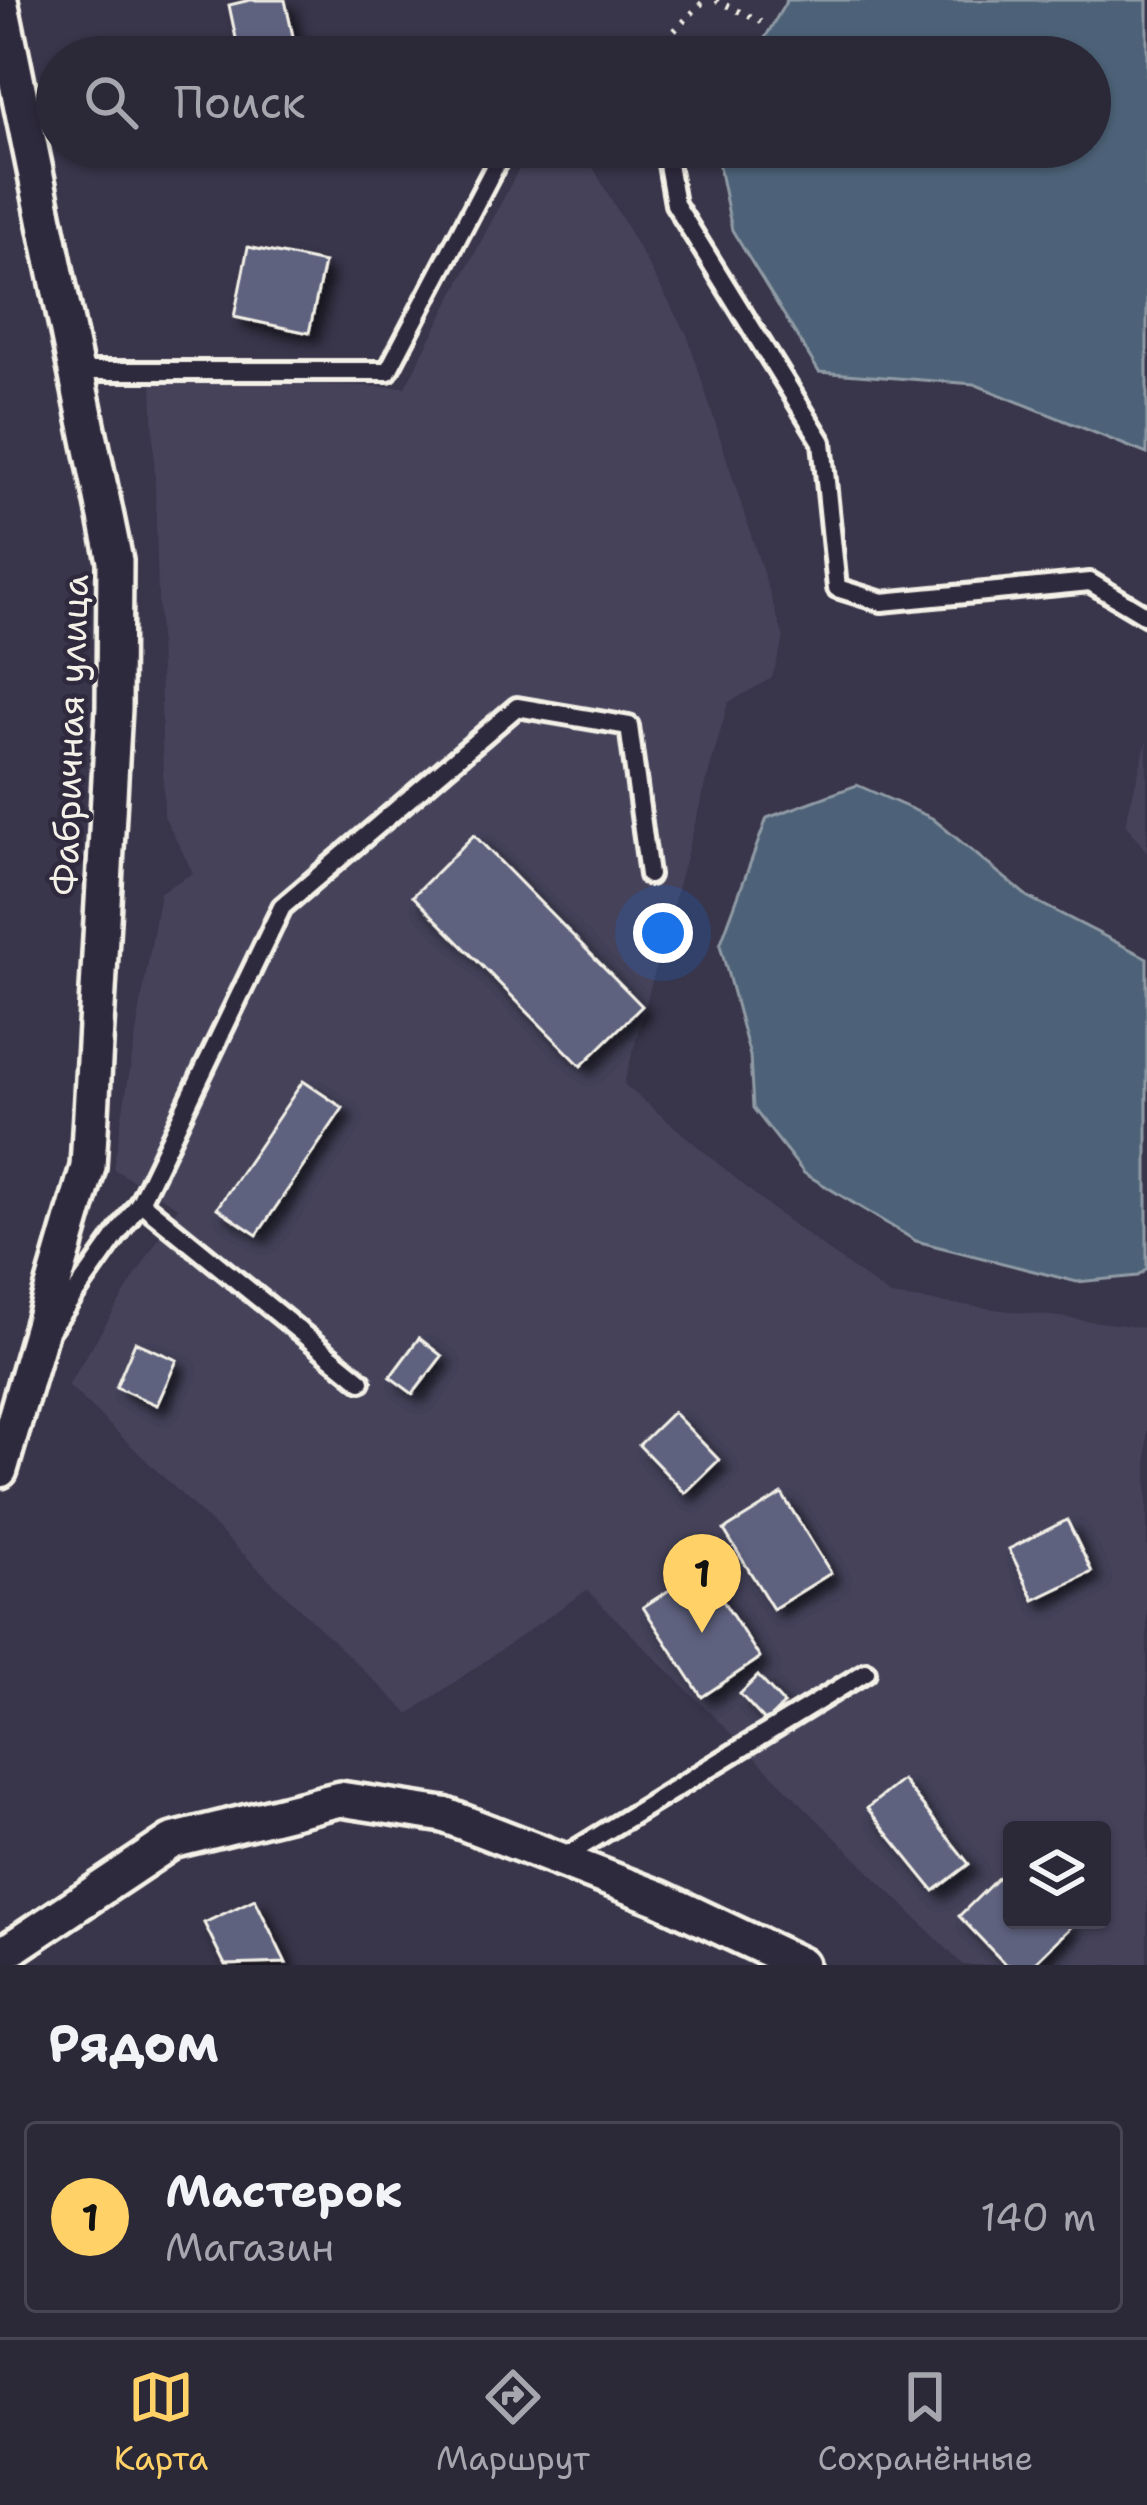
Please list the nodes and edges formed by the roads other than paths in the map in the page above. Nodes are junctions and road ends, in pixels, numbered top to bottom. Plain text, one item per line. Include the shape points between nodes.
1 (0, 0) edge
2 (494, 168) edge
3 (669, 168) edge
4 (73, 371) junction
5 (1147, 616) edge
6 (649, 874) dead end
7 (140, 1202) junction
8 (37, 1348) junction
9 (361, 1381) dead end
10 (0, 1470) edge
11 (866, 1672) dead end
12 (558, 1861) junction
13 (0, 1956) edge
14 (801, 1965) edge

1 - 4 street, Фабричная улица
2 - 4 lane via 388,371
3 - 5 lane via 675,204 822,442 837,588 882,602 1090,582
4 - 8 street, Фабричная улица via 115,561 114,708 88,1166
6 - 7 lane via 629,726 517,706 282,907
7 - 8 lane
7 - 9 lane
8 - 10 street, Фабричная улица
11 - 12 lane
12 - 13 street via 444,1815 340,1799 172,1840
12 - 14 street

